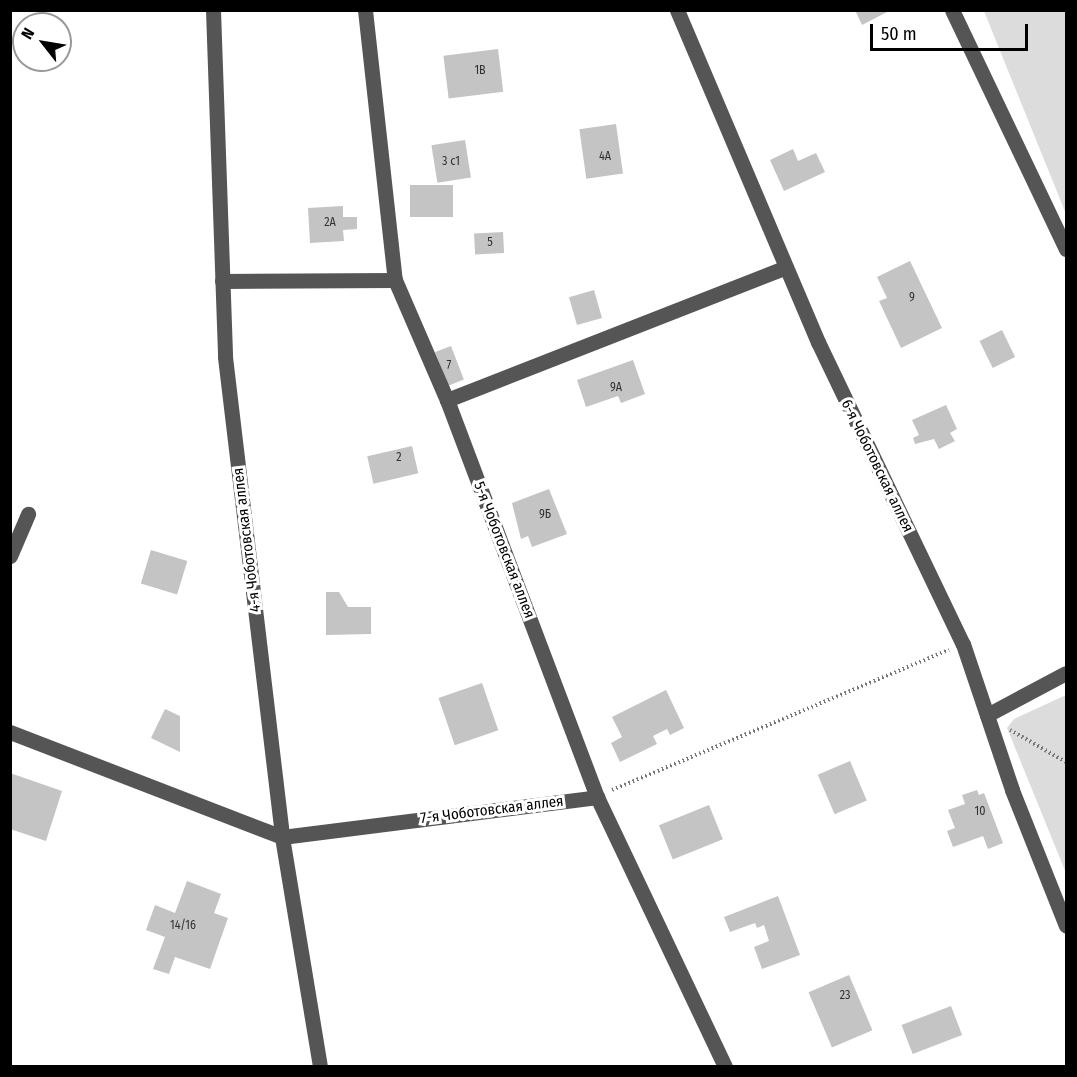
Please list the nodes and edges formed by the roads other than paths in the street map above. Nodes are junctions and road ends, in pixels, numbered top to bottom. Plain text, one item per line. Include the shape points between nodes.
1 (213, 10) edge
2 (365, 10) edge
3 (677, 10) edge
4 (952, 10) edge
5 (1066, 249) edge
6 (786, 267) junction
7 (395, 280) junction
8 (222, 281) junction
9 (447, 400) junction
10 (28, 514) dead end
11 (10, 556) edge
12 (1066, 673) edge
13 (987, 715) junction
14 (10, 732) edge
15 (597, 797) junction
16 (282, 837) junction
17 (1066, 926) edge
18 (320, 1066) edge
19 (725, 1066) edge

1 - 8 street, 4-я Чоботовская аллея
2 - 7 street, 5-я Чоботовская аллея
3 - 6 street, 6-я Чоботовская аллея
4 - 5 street
6 - 9 street
6 - 13 street, 6-я Чоботовская аллея via 963,644
7 - 8 street
7 - 9 street, 5-я Чоботовская аллея
8 - 16 street, 4-я Чоботовская аллея via 225,357
9 - 15 street, 5-я Чоботовская аллея
10 - 11 street
12 - 13 street
13 - 17 street, 6-я Чоботовская аллея
14 - 16 street, 7-я Чоботовская аллея
15 - 16 street, 7-я Чоботовская аллея
15 - 19 street, 5-я Чоботовская аллея
16 - 18 street, 4-я Чоботовская аллея

